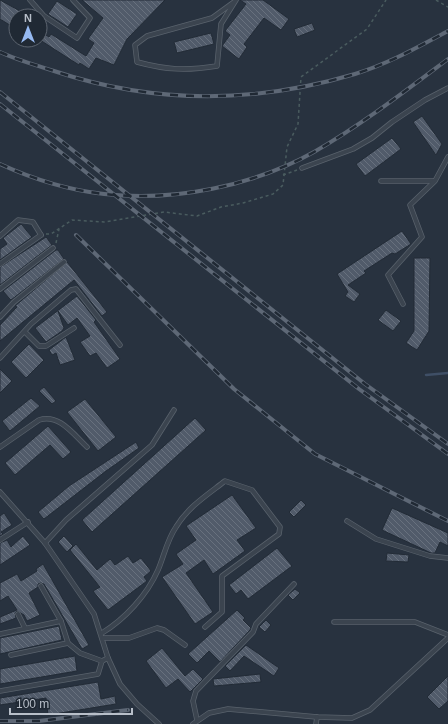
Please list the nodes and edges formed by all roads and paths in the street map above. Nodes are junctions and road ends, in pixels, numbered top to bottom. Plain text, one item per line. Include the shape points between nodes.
1 (30, 0) edge
2 (73, 0) edge
3 (386, 0) edge
4 (436, 0) edge
5 (235, 1) edge
6 (448, 7) edge
7 (448, 88) edge
8 (448, 157) edge
9 (302, 168) joint
10 (283, 175) junction
11 (381, 181) dead end
12 (435, 181) junction
13 (59, 228) junction
14 (41, 235) junction
15 (0, 236) edge
16 (53, 248) joint
17 (64, 262) dead end
18 (0, 264) edge
19 (0, 289) edge
20 (403, 304) dead end
21 (0, 317) edge
22 (74, 328) dead end
23 (25, 332) junction
24 (120, 345) dead end
25 (0, 358) edge
26 (174, 410) dead end
27 (0, 447) edge
28 (87, 447) dead end
29 (0, 492) edge
30 (2, 498) edge
31 (346, 521) dead end
32 (28, 522) junction
33 (0, 540) edge
34 (44, 542) junction
35 (448, 558) edge
36 (294, 584) dead end
37 (40, 586) dead end
38 (18, 614) dead end
39 (61, 621) junction
40 (334, 622) dead end
41 (205, 627) dead end
42 (25, 628) junction
43 (0, 634) edge
44 (102, 636) junction
45 (448, 637) edge
46 (68, 642) junction
47 (185, 645) dead end
48 (11, 655) dead end
49 (108, 658) junction
50 (102, 661) junction
51 (0, 691) edge
52 (317, 717) junction
53 (197, 720) junction
54 (159, 724) edge
55 (193, 724) edge
56 (316, 724) edge

1 - 2 lane via 44,16 77,38 90,18
3 - 10 path via 367,29 301,77 298,124 286,147
4 - 6 path
5 - 5 lane via 212,18 147,36 135,45 137,62 164,70 216,66 221,24
7 - 9 lane via 425,100 353,149
8 - 12 lane
9 - 10 path
10 - 13 path via 283,185 273,194 197,216 164,212 104,222 72,220
11 - 12 lane
12 - 20 lane via 410,205 422,237 388,275
13 - 14 path via 51,234
13 - 16 path
14 - 15 lane via 33,222 18,220
14 - 18 lane
16 - 19 lane
17 - 21 lane via 14,302
22 - 23 lane via 46,346 39,346
23 - 24 lane via 65,295 76,289
23 - 25 lane
26 - 34 lane via 152,445
27 - 28 lane via 38,420 45,418 62,423
29 - 30 lane
30 - 32 lane
31 - 35 lane via 376,539 430,556
32 - 33 lane
32 - 34 lane
34 - 44 lane via 94,614
36 - 53 lane via 256,624 253,632 196,691 193,701
37 - 39 lane
38 - 42 lane
39 - 42 lane
39 - 46 lane
40 - 45 lane via 414,622
41 - 44 lane via 222,612 222,576 279,534 280,527 252,490 225,481 190,508 175,528 147,590 118,623
42 - 43 lane
44 - 47 lane via 129,638 157,628
44 - 49 lane
45 - 52 lane via 370,710 352,718
46 - 48 lane
46 - 50 lane via 80,652
49 - 50 lane
49 - 54 lane via 120,684
50 - 51 lane via 98,674
52 - 53 lane via 228,709 208,713
52 - 56 lane
53 - 55 lane

